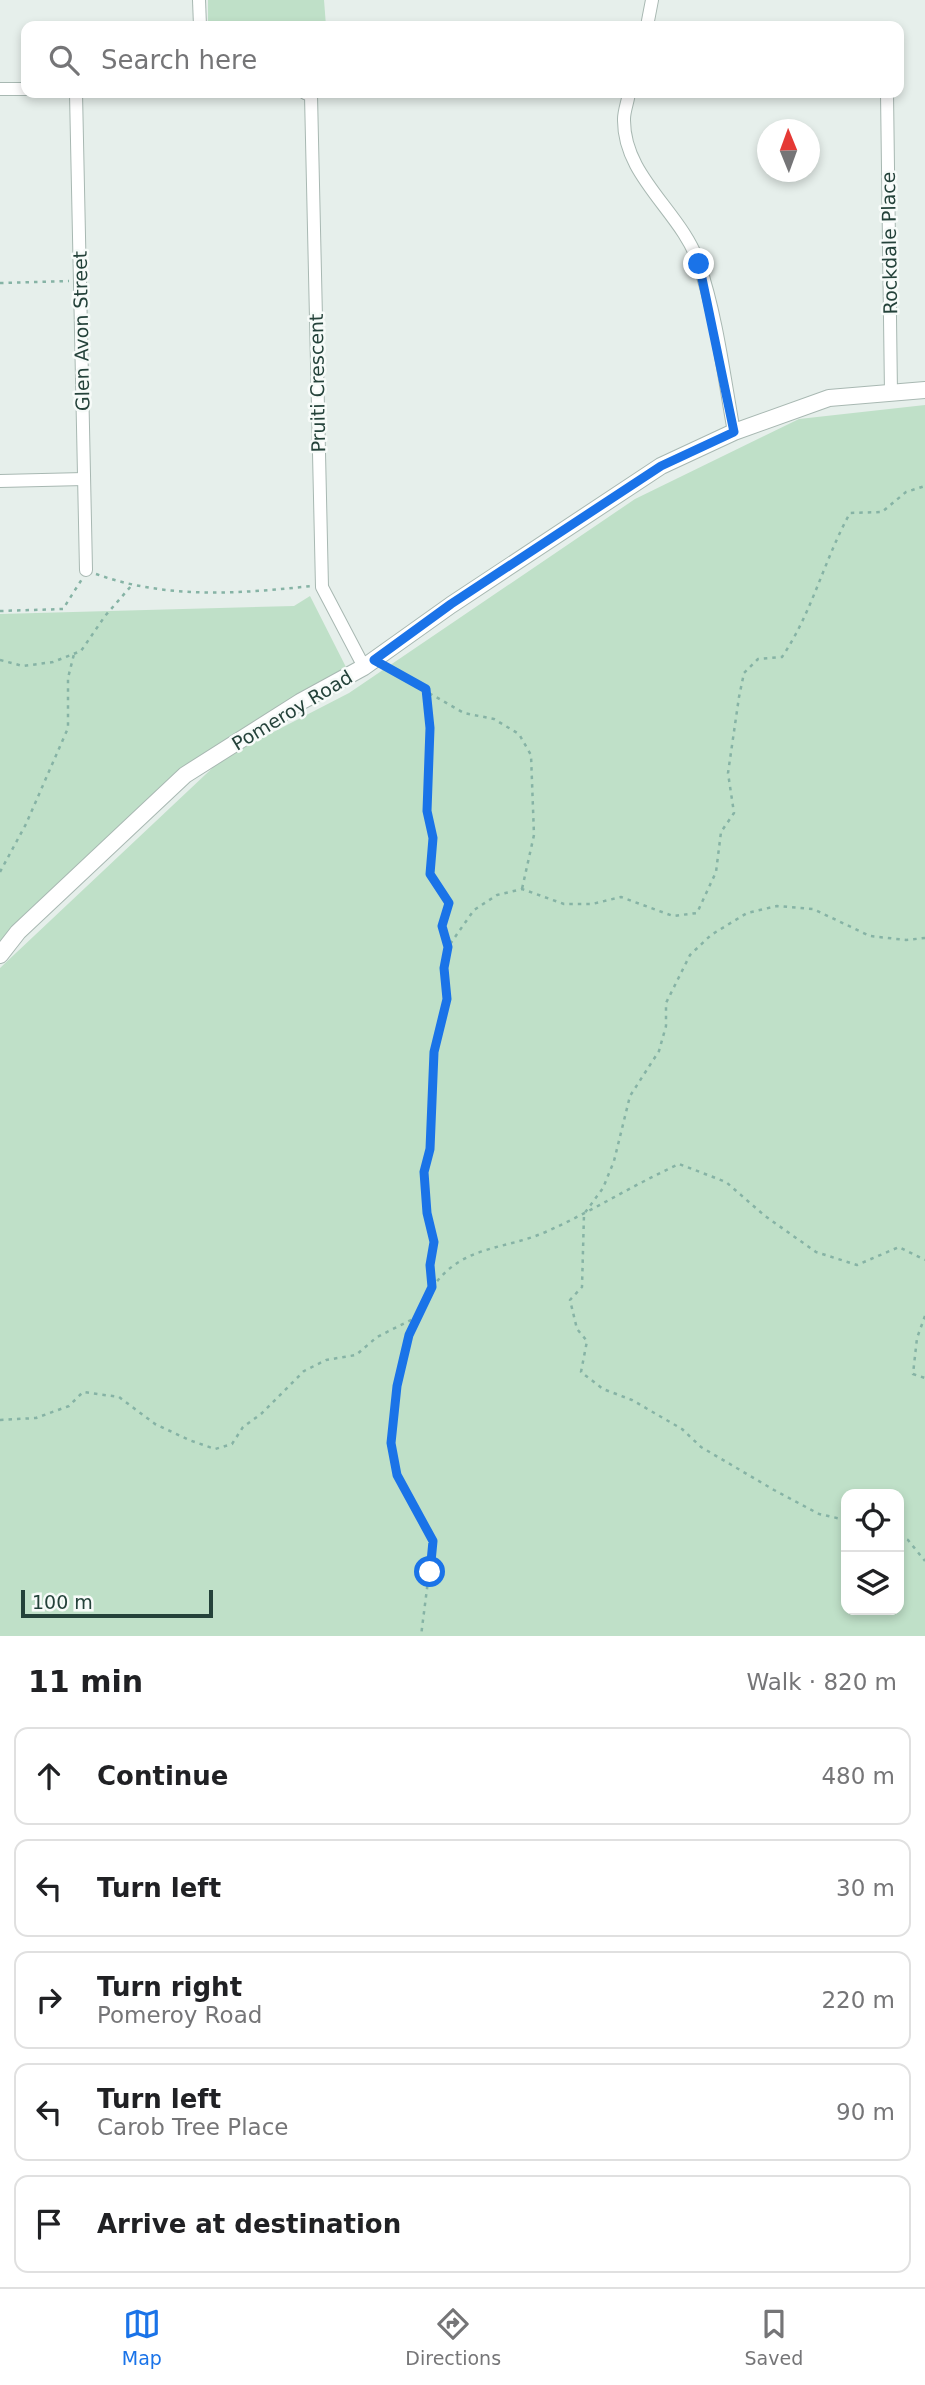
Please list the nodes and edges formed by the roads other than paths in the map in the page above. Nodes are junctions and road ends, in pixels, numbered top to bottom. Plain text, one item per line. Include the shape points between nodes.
1 (200, 0) edge
2 (652, 0) edge
3 (200, 21) edge
4 (649, 21) edge
5 (0, 89) edge
6 (21, 89) edge
7 (76, 98) edge
8 (311, 98) edge
9 (628, 98) edge
10 (887, 98) edge
11 (925, 390) edge
12 (891, 393) junction
13 (734, 432) junction
14 (84, 479) junction
15 (0, 481) edge
16 (86, 570) road end
17 (369, 664) junction
18 (0, 955) edge

1 - 3 street
2 - 4 street
5 - 6 street
7 - 14 street, Glen Avon Street
8 - 17 street, Pruiti Crescent via 322,584
9 - 13 street via 624,119 631,152 651,192 681,225 699,264
10 - 12 street, Rockdale Place
11 - 12 street, Pomeroy Road
12 - 13 street, Pomeroy Road via 829,398
13 - 17 street, Pomeroy Road via 661,466 451,604
14 - 15 street
14 - 16 street, Glen Avon Street
17 - 18 street, Pomeroy Road via 185,775 18,932

